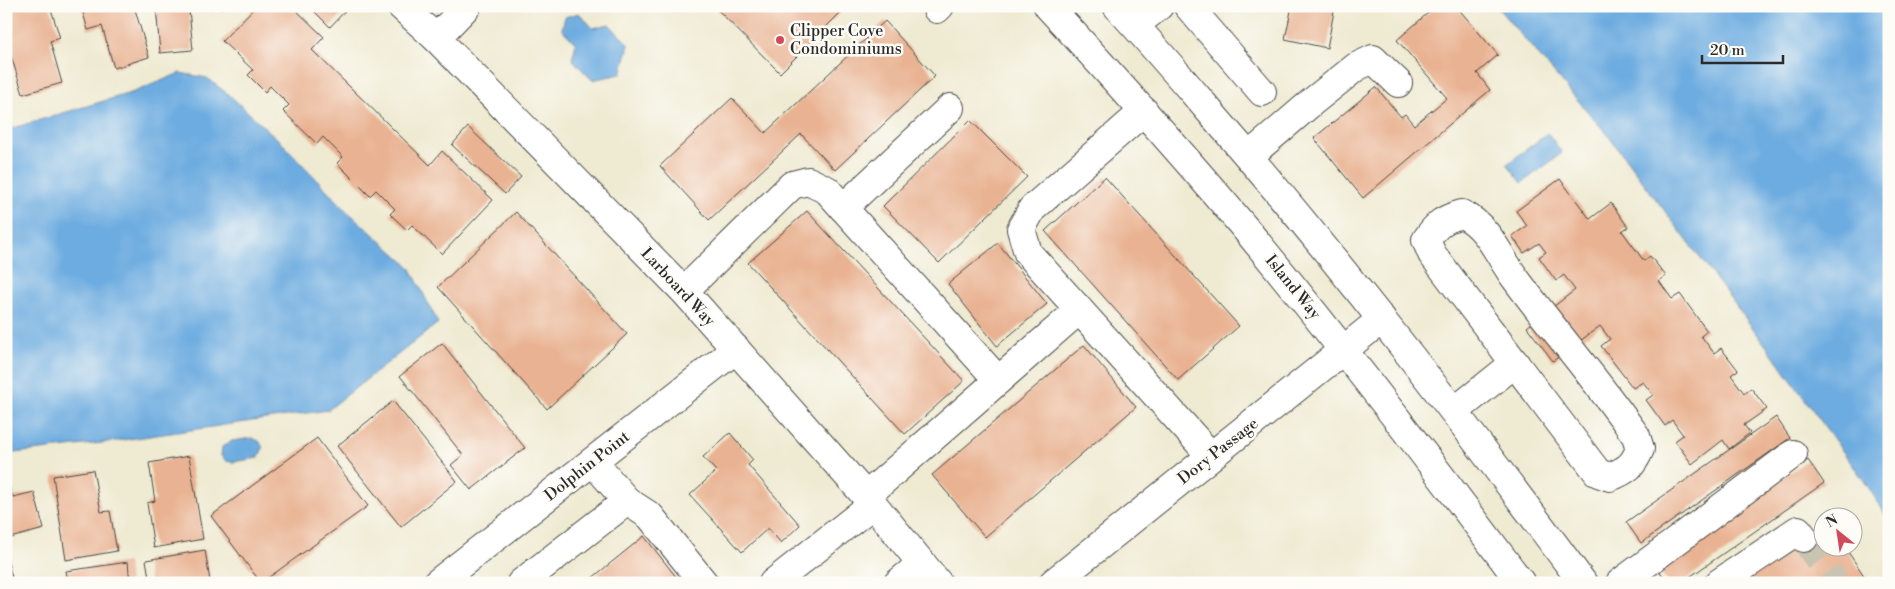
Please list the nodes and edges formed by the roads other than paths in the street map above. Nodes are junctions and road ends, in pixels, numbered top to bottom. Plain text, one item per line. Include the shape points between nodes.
1 (400, 6) edge
2 (467, 6) edge
3 (1048, 6) edge
4 (1159, 6) edge
5 (1188, 6) edge
6 (1126, 16) edge
7 (436, 38) junction
8 (1398, 83) dead end
9 (1262, 92) dead end
10 (950, 108) dead end
11 (1144, 111) junction
12 (1249, 156) junction
13 (843, 208) junction
14 (684, 291) junction
15 (1079, 310) junction
16 (1382, 319) junction
17 (736, 349) junction
18 (1344, 350) junction
19 (1515, 362) junction
20 (998, 380) junction
21 (1455, 411) junction
22 (1793, 454) dead end
23 (1211, 456) junction
24 (593, 462) junction
25 (870, 500) junction
26 (627, 501) junction
27 (1804, 538) dead end
28 (930, 573) edge
29 (437, 583) edge
30 (521, 583) edge
31 (704, 583) edge
32 (773, 583) edge
33 (898, 583) edge
34 (1053, 583) edge
35 (1521, 583) edge
36 (1583, 583) edge
37 (1620, 583) edge
38 (1719, 583) edge

1 - 7 street, Larboard Way
2 - 7 street
3 - 11 street, Island Way
4 - 6 street
5 - 9 street
6 - 12 street
7 - 14 street, Larboard Way
8 - 12 street via 1373,59 1356,67
10 - 13 street
11 - 15 street via 1032,209 1021,229 1028,253
11 - 18 street, Island Way
12 - 16 street
13 - 14 street via 827,190 808,181 792,186
13 - 20 street
14 - 17 street, Larboard Way
15 - 20 street
15 - 23 street
16 - 18 street, Dory Passage
16 - 21 street
17 - 24 street, Dolphin Point
17 - 25 street, Larboard Way
18 - 23 street, Dory Passage
18 - 35 street, Island Way
19 - 19 street via 1598,473 1610,477 1624,472 1635,462 1640,449 1636,436 1513,276 1491,240 1474,220 1462,214 1449,217 1437,225 1426,240 1432,254
19 - 21 street
20 - 25 street
21 - 36 street
22 - 37 street
23 - 34 street, Dory Passage
24 - 26 street
24 - 29 street, Dolphin Point
25 - 28 street, Larboard Way
25 - 32 street
26 - 30 street
26 - 31 street via 650,516
27 - 38 street via 1798,530
28 - 33 street

